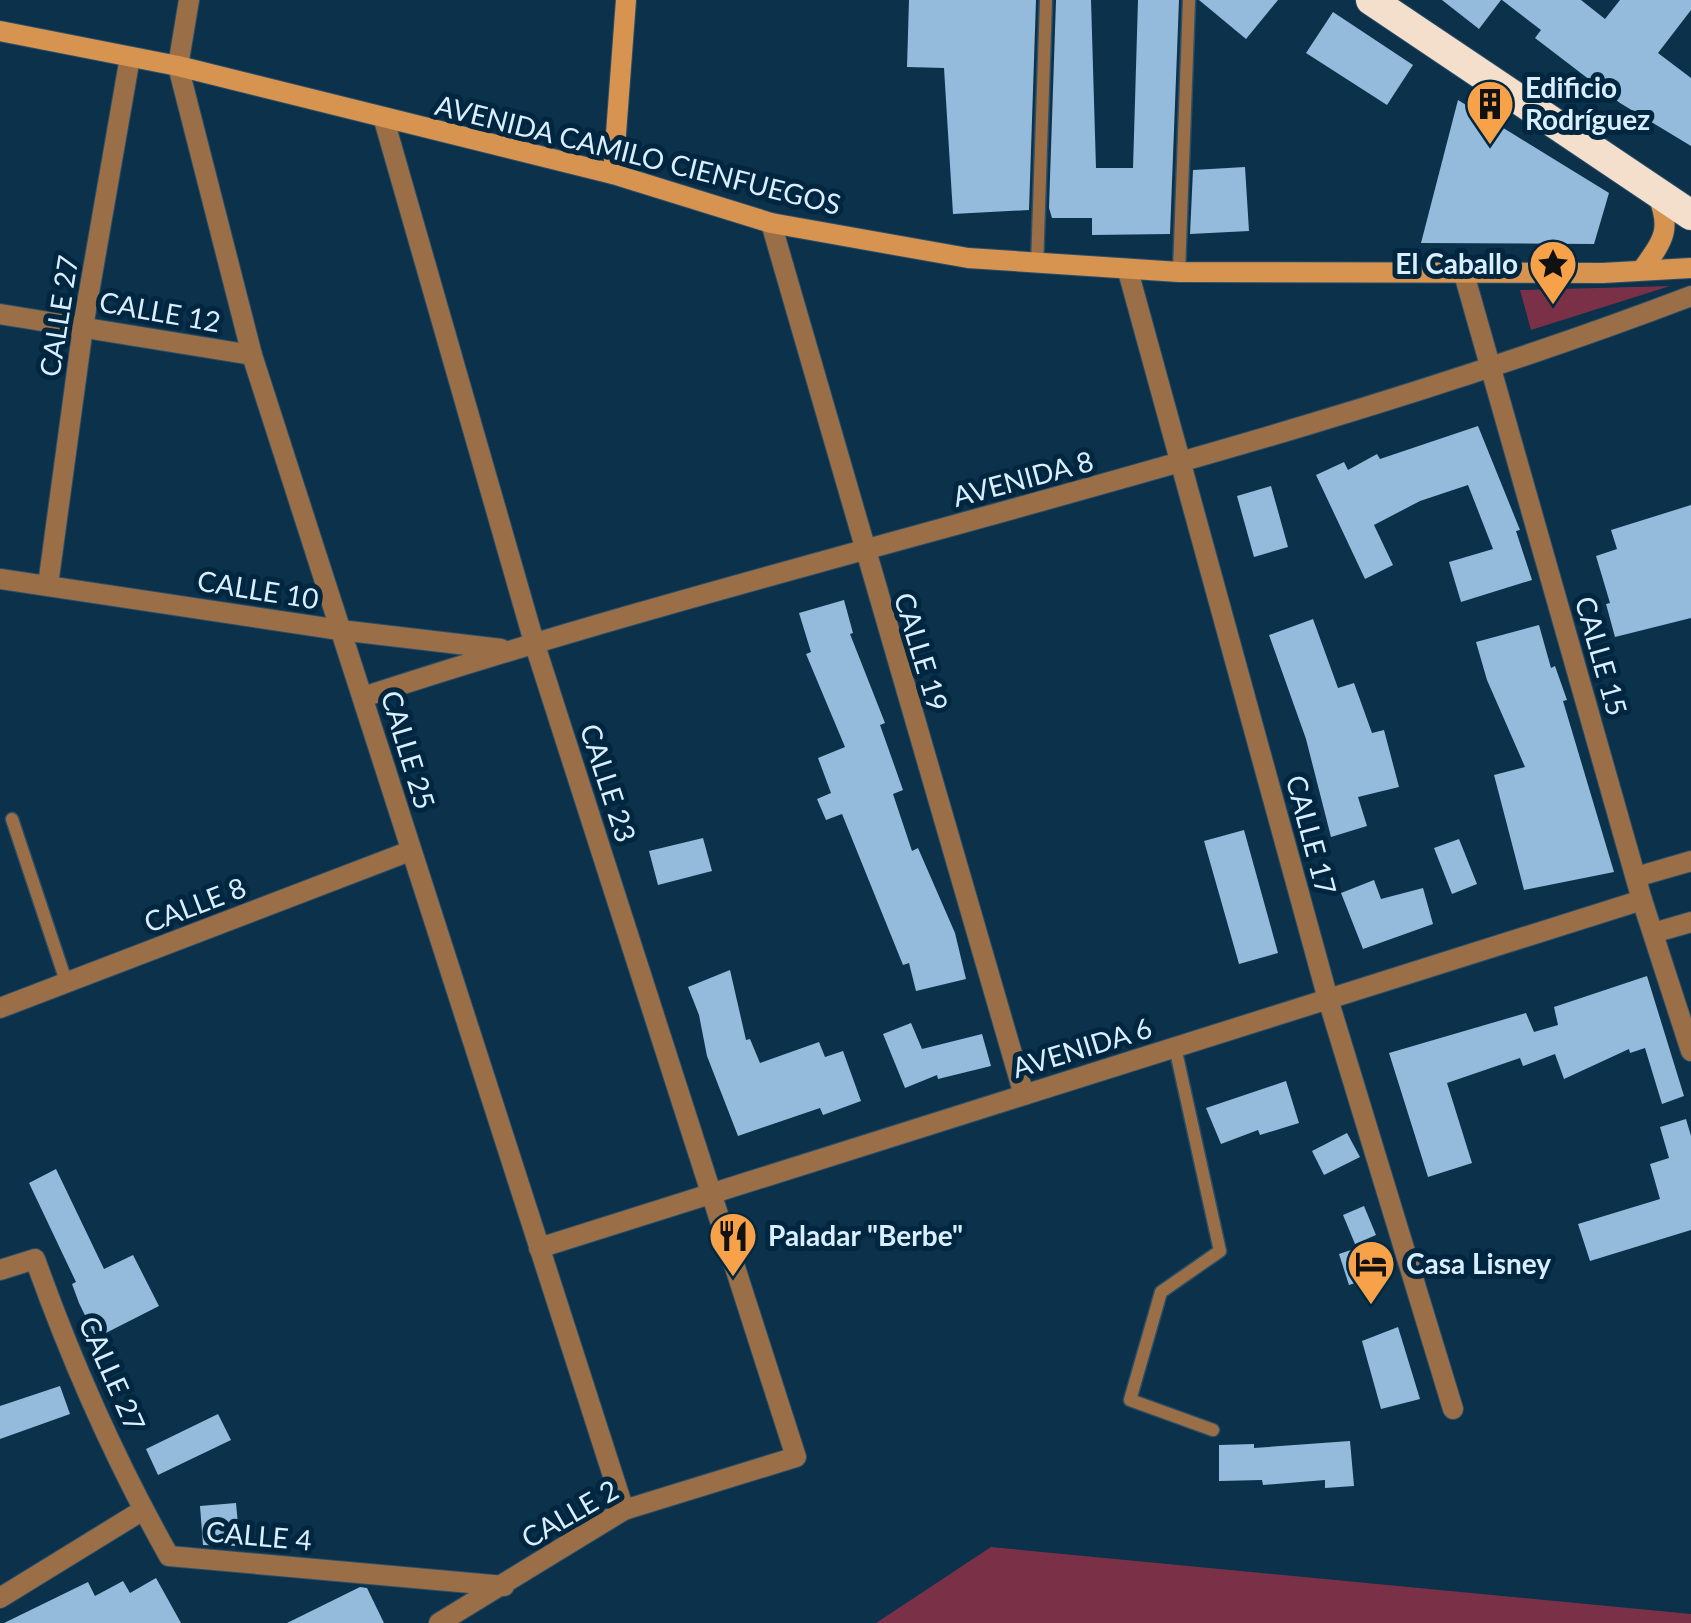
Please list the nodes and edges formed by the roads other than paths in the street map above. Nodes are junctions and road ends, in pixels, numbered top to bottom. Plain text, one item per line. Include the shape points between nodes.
1 (190, 0) edge
2 (626, 0) edge
3 (1046, 0) edge
4 (1190, 0) edge
5 (1371, 0) edge
6 (0, 31) edge
7 (130, 57) junction
8 (178, 66) junction
9 (384, 120) junction
10 (613, 174) junction
11 (1656, 192) junction
12 (1691, 215) edge
13 (771, 223) junction
14 (1037, 266) junction
15 (1691, 268) edge
16 (1642, 270) junction
17 (1128, 272) junction
18 (1179, 272) junction
19 (1464, 274) junction
20 (1691, 296) edge
21 (0, 314) edge
22 (84, 327) junction
23 (252, 355) junction
24 (1490, 370) junction
25 (1182, 464) junction
26 (863, 552) junction
27 (0, 579) edge
28 (48, 585) junction
29 (340, 630) junction
30 (534, 642) junction
31 (508, 650) junction
32 (363, 696) junction
33 (12, 820) dead end
34 (410, 851) junction
35 (1691, 861) edge
36 (1636, 877) junction
37 (1642, 900) junction
38 (1691, 922) edge
39 (1653, 933) junction
40 (67, 984) junction
41 (1328, 999) junction
42 (0, 1008) edge
43 (1175, 1047) junction
44 (1691, 1051) edge
45 (1024, 1094) junction
46 (711, 1193) junction
47 (539, 1248) junction
48 (0, 1270) edge
49 (1453, 1409) dead end
50 (1213, 1430) dead end
51 (796, 1457) joint
52 (143, 1510) junction
53 (624, 1510) junction
54 (504, 1586) junction
55 (0, 1598) edge
56 (438, 1623) edge

1 - 8 street, CALLE 25
2 - 10 main road
3 - 14 lane
4 - 18 lane
5 - 11 highway
6 - 7 main road, AVENIDA CAMILO CIENFUEGOS
7 - 8 main road, AVENIDA CAMILO CIENFUEGOS
7 - 22 street, CALLE 27
8 - 9 main road, AVENIDA CAMILO CIENFUEGOS
8 - 23 street, CALLE 25
9 - 10 main road, AVENIDA CAMILO CIENFUEGOS
9 - 30 street, CALLE 23
10 - 13 main road, AVENIDA CAMILO CIENFUEGOS
11 - 12 highway
11 - 16 main road via 1668,219
13 - 14 main road, AVENIDA CAMILO CIENFUEGOS
13 - 26 street, CALLE 19
14 - 17 main road, AVENIDA CAMILO CIENFUEGOS
15 - 16 main road, AVENIDA CAMILO CIENFUEGOS
16 - 19 main road, AVENIDA CAMILO CIENFUEGOS
17 - 18 main road, AVENIDA CAMILO CIENFUEGOS
17 - 25 street, CALLE 17
18 - 19 main road, AVENIDA CAMILO CIENFUEGOS
19 - 24 street, CALLE 15
20 - 24 street, AVENIDA 8
21 - 22 street, CALLE 12
22 - 23 street, CALLE 12
22 - 28 street, CALLE 27
23 - 29 street, CALLE 25
24 - 25 street, AVENIDA 8
24 - 36 street, CALLE 15
25 - 26 street, AVENIDA 8
25 - 41 street, CALLE 17
26 - 30 street, AVENIDA 8
26 - 45 street, CALLE 19
27 - 28 street, CALLE 10
28 - 29 street, CALLE 10
29 - 31 street, CALLE 10
29 - 32 street, CALLE 25
30 - 31 street, AVENIDA 8
30 - 46 street, CALLE 23
31 - 32 street, AVENIDA 8
32 - 34 street, CALLE 25
33 - 40 lane
34 - 40 street, CALLE 8
34 - 47 street, CALLE 25
35 - 36 street
36 - 37 street, CALLE 15
37 - 39 street, CALLE 15
37 - 41 street, AVENIDA 6
38 - 39 street
39 - 44 street, CALLE 15
40 - 42 street, CALLE 8
41 - 43 street, AVENIDA 6
41 - 49 street, CALLE 17
43 - 45 street, AVENIDA 6
43 - 50 lane via 1220,1252 1161,1292 1130,1400
45 - 46 street, AVENIDA 6
46 - 47 street, AVENIDA 6
46 - 51 street, CALLE 23
47 - 53 street, CALLE 25
48 - 52 street, CALLE 27 via 35,1259
51 - 53 street, CALLE 2
52 - 54 street, CALLE 4 via 170,1556
52 - 55 street
53 - 54 street, CALLE 2
54 - 56 street, CALLE 2

